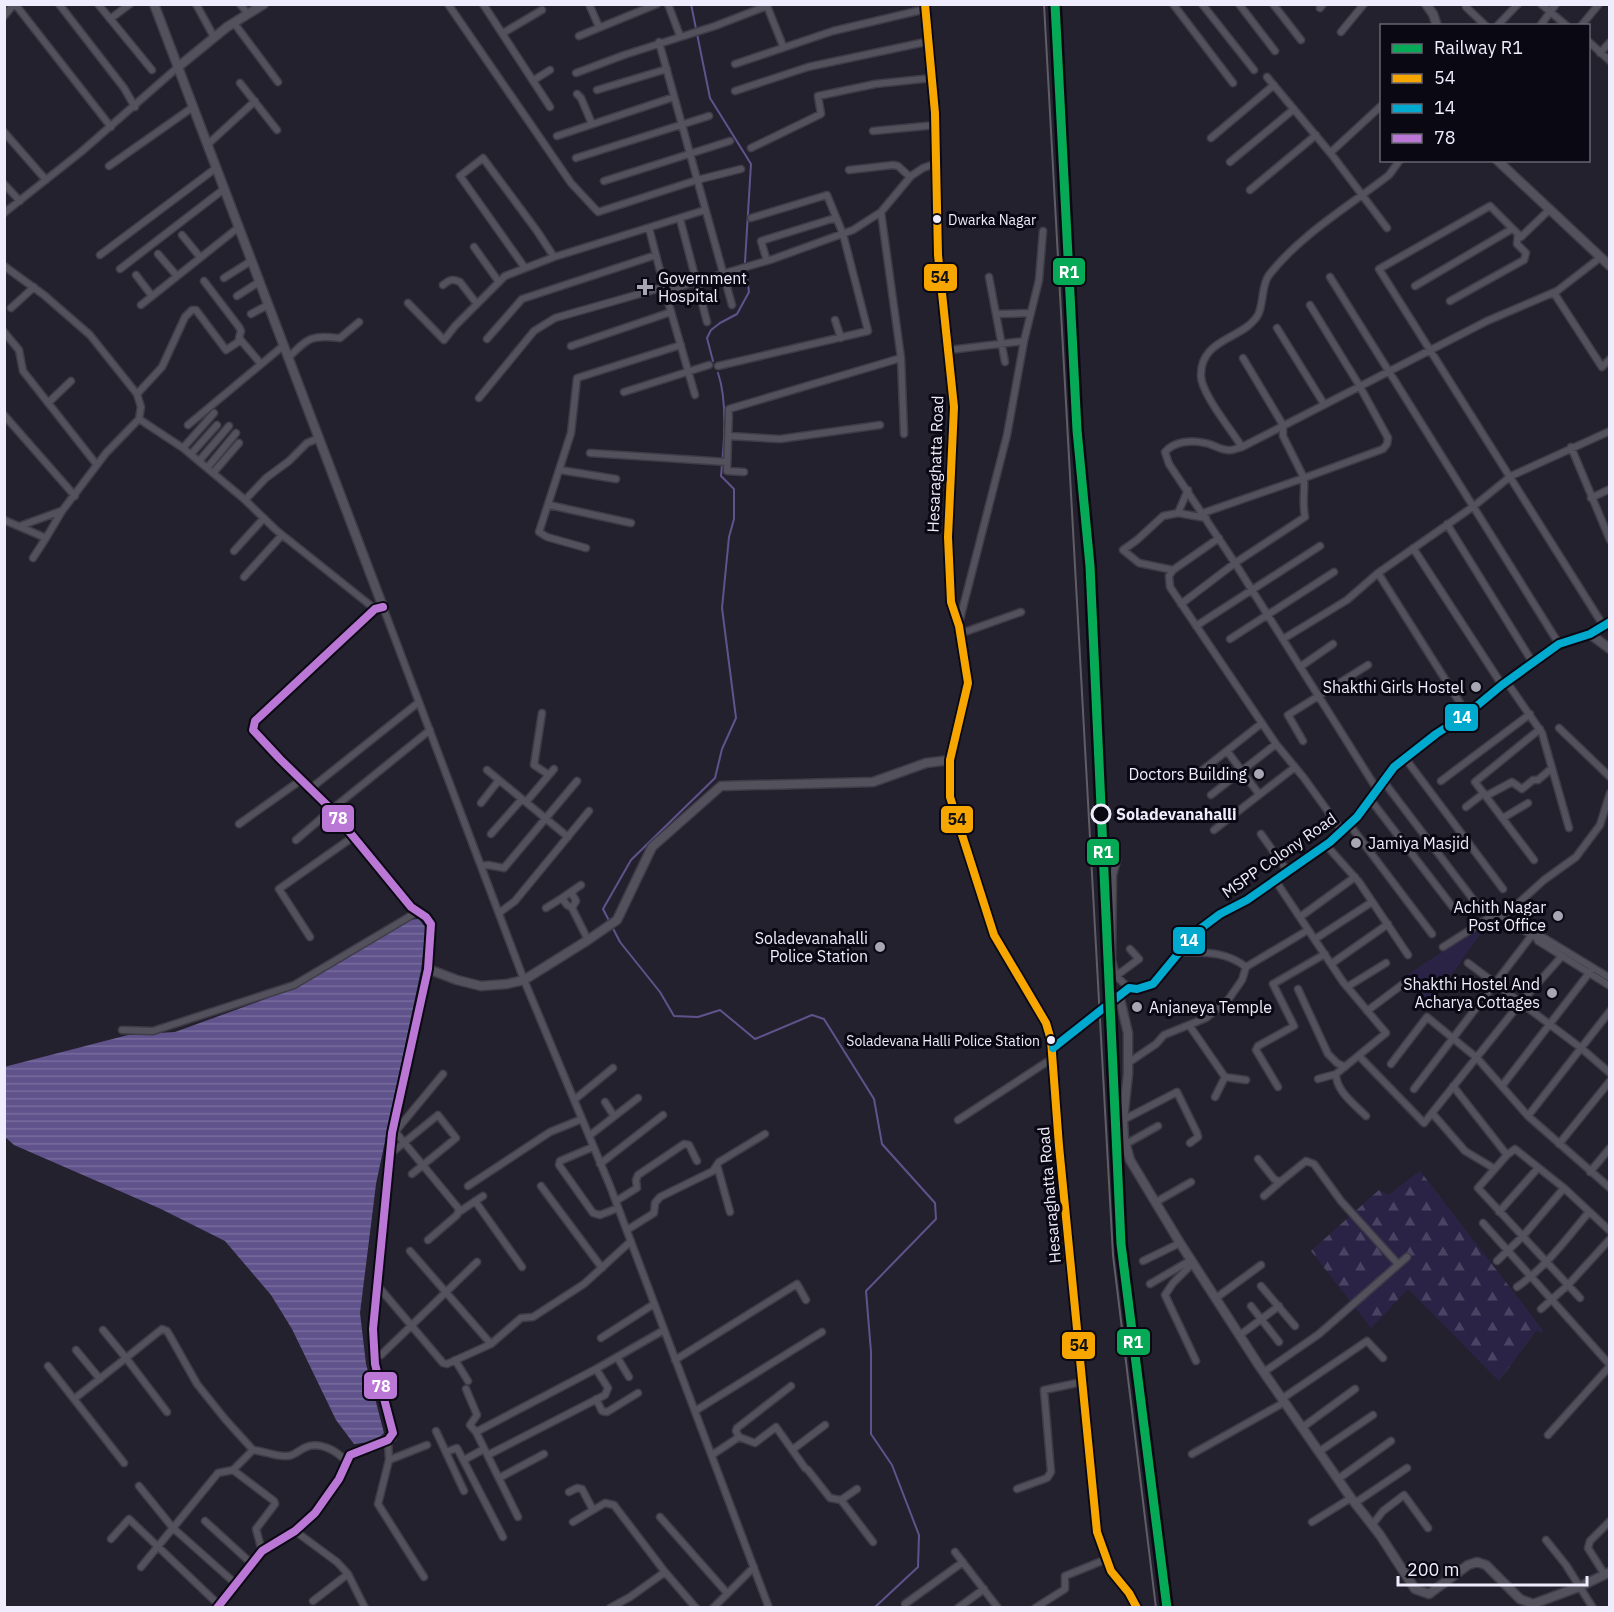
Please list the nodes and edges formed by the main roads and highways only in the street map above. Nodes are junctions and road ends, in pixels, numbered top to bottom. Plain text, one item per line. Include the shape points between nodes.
1 (926, 7) edge
2 (1137, 1608) edge

1 - 2 main road, Hesaraghatta Road via 936,125 938,255 954,406 948,537 951,602 968,683 950,760 950,797 994,935 1046,1023 1053,1053 1097,1532 1111,1571

